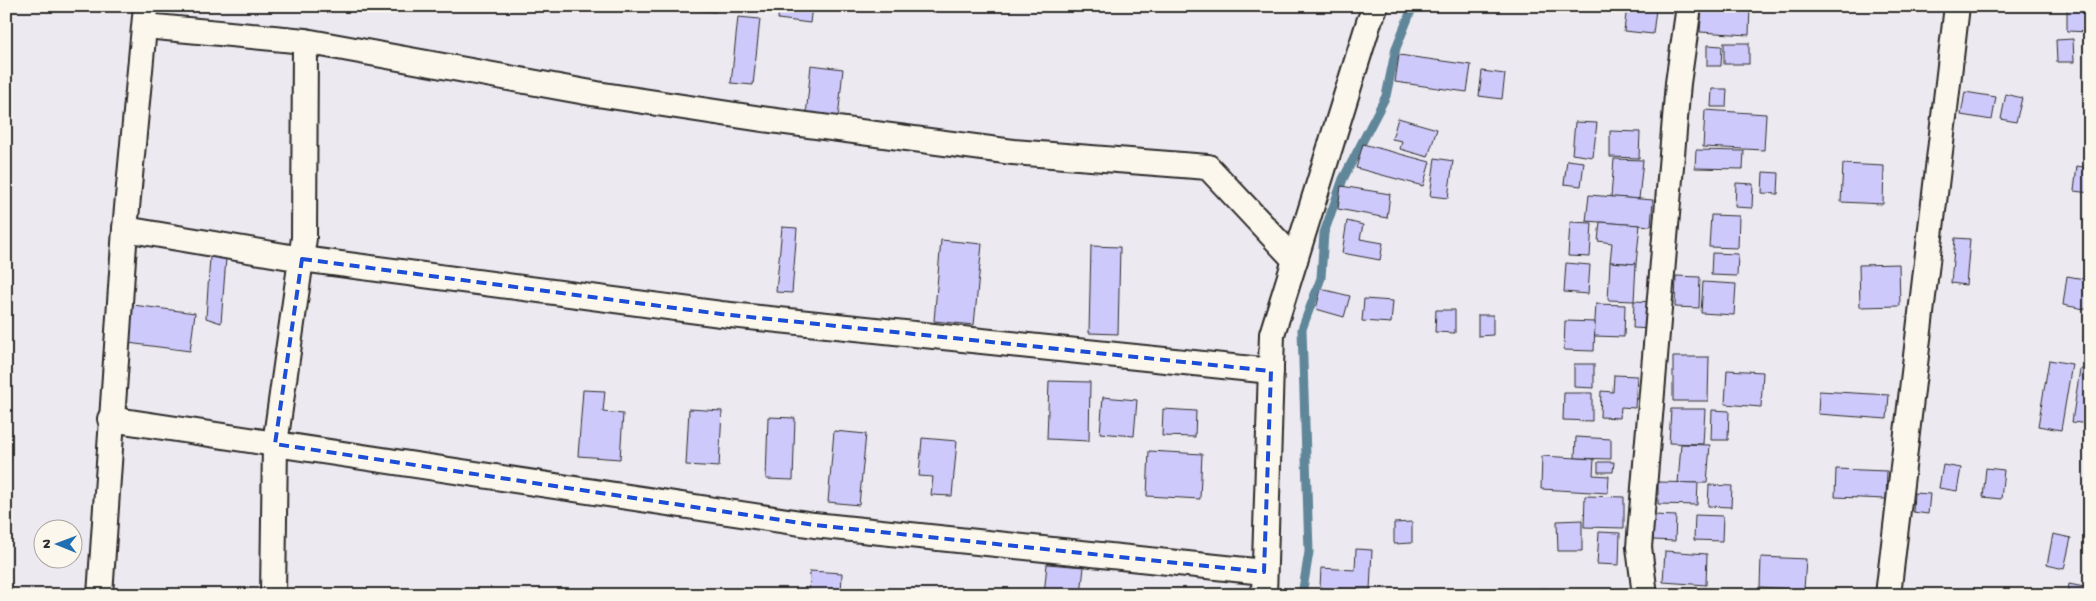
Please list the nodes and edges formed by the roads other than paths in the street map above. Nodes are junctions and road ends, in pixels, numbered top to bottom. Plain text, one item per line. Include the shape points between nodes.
1 (1689, 6) edge
2 (1957, 6) edge
3 (1373, 7) edge
4 (146, 16) edge
5 (305, 41) junction
6 (125, 230) junction
7 (302, 259) junction
8 (1295, 260) junction
9 (1271, 371) junction
10 (110, 418) junction
11 (275, 444) junction
12 (1264, 583) edge
13 (100, 595) edge
14 (273, 595) edge
15 (1645, 595) edge
16 (1888, 595) edge

1 - 15 street via 1678,83 1638,547
2 - 16 street
3 - 8 street
4 - 5 street
4 - 6 street
5 - 7 street
5 - 8 street via 597,94 762,119 1013,152 1208,167
6 - 7 street
6 - 10 street
7 - 9 street via 721,314
7 - 11 street
8 - 9 street via 1272,334
9 - 12 street
10 - 11 street
10 - 13 street
11 - 12 street via 814,525
11 - 14 street

